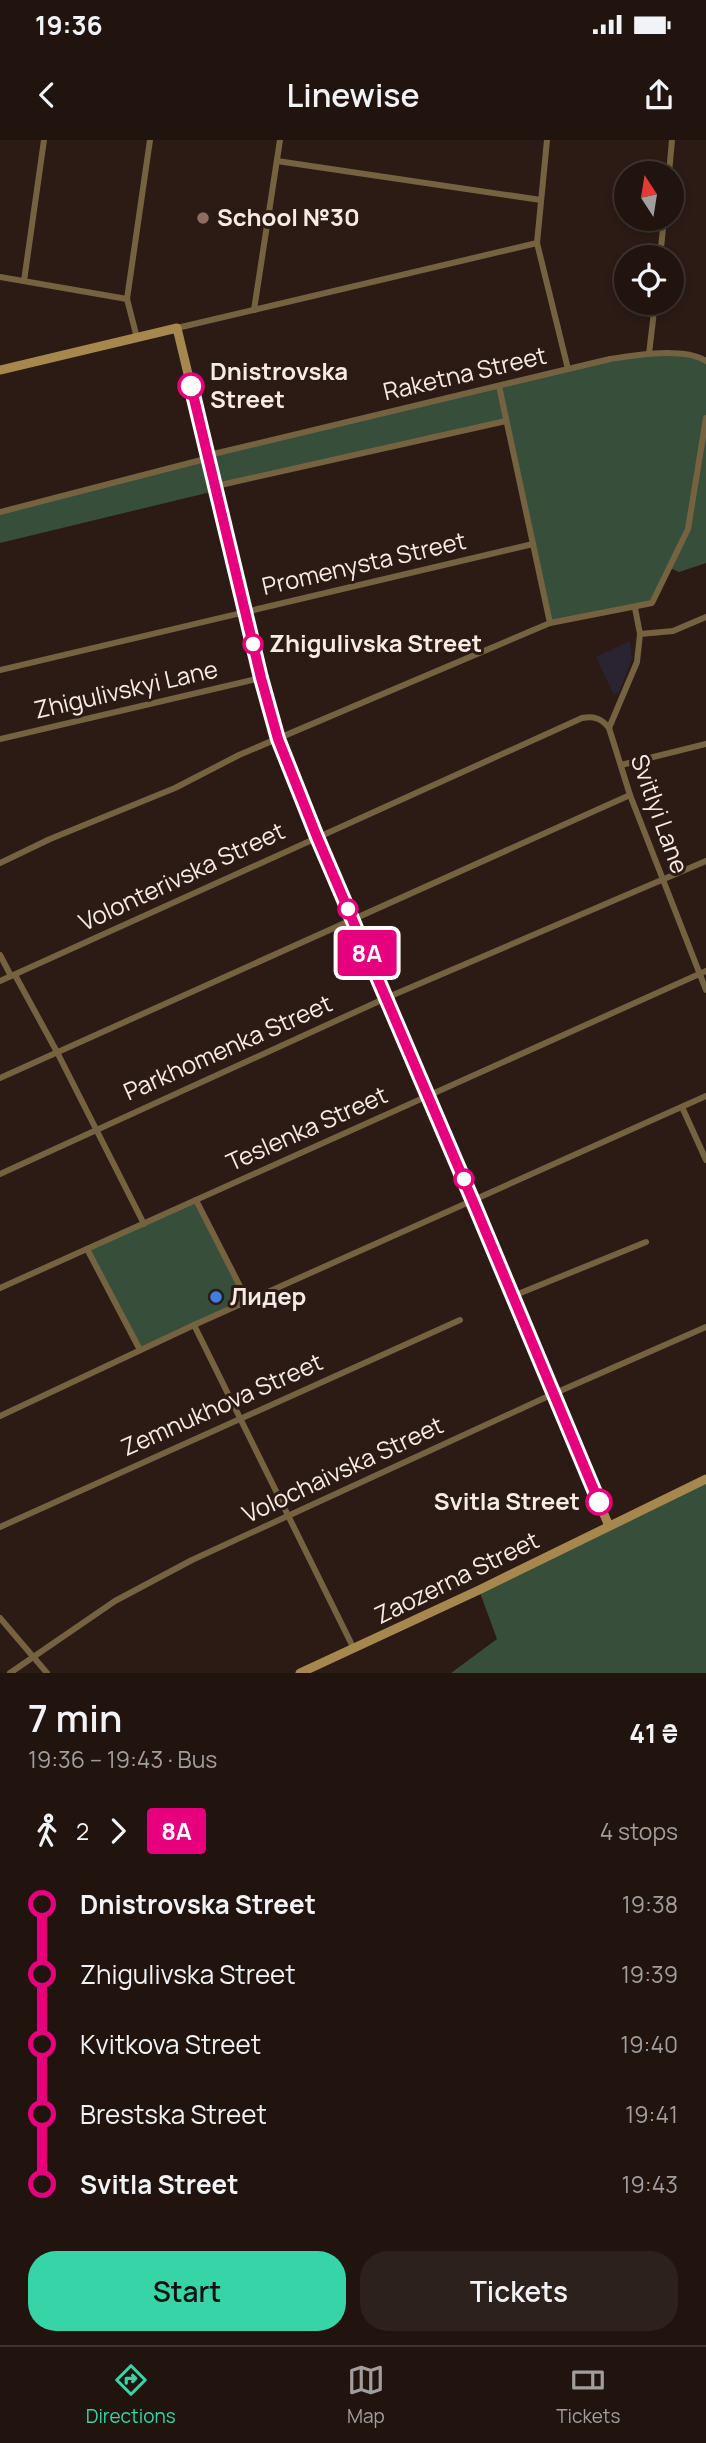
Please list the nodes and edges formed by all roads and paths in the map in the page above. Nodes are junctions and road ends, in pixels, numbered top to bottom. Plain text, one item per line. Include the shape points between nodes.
1 (44, 140) edge
2 (150, 140) edge
3 (280, 140) edge
4 (547, 140) edge
5 (673, 140) edge
6 (277, 161) junction
7 (670, 161) edge
8 (541, 200) junction
9 (537, 243) junction
10 (0, 277) edge
11 (24, 281) junction
12 (127, 299) junction
13 (254, 310) junction
14 (654, 315) edge
15 (177, 328) junction
16 (137, 338) junction
17 (649, 354) junction
18 (706, 361) edge
19 (568, 369) junction
20 (0, 370) edge
21 (499, 386) junction
22 (706, 418) edge
23 (506, 421) junction
24 (209, 457) junction
25 (216, 486) junction
26 (0, 512) edge
27 (533, 544) junction
28 (635, 608) junction
29 (246, 612) junction
30 (706, 618) edge
31 (550, 623) junction
32 (640, 634) junction
33 (0, 670) edge
34 (261, 678) junction
35 (609, 728) junction
36 (0, 739) edge
37 (278, 739) junction
38 (706, 744) edge
39 (621, 765) junction
40 (630, 794) junction
41 (317, 837) junction
42 (706, 861) edge
43 (0, 863) edge
44 (663, 879) junction
45 (352, 918) junction
46 (0, 955) edge
47 (702, 972) edge
48 (13, 975) junction
49 (0, 981) edge
50 (706, 990) edge
51 (386, 998) junction
52 (57, 1052) junction
53 (0, 1078) edge
54 (428, 1095) junction
55 (706, 1096) edge
56 (682, 1107) junction
57 (96, 1129) junction
58 (706, 1160) edge
59 (0, 1174) edge
60 (472, 1199) junction
61 (196, 1200) junction
62 (144, 1224) junction
63 (646, 1242) dead end
64 (87, 1249) junction
65 (0, 1288) edge
66 (513, 1296) junction
67 (247, 1300) junction
68 (460, 1320) dead end
69 (194, 1325) junction
70 (706, 1326) edge
71 (140, 1350) junction
72 (553, 1394) junction
73 (0, 1416) edge
74 (240, 1419) junction
75 (706, 1479) edge
76 (288, 1517) junction
77 (609, 1526) junction
78 (0, 1527) edge
79 (0, 1618) edge
80 (354, 1648) junction
81 (33, 1656) junction
82 (9, 1673) edge
83 (47, 1673) edge
84 (300, 1673) edge

1 - 11 street
2 - 12 street
3 - 6 street
4 - 8 street
5 - 7 street
6 - 8 street
6 - 13 street
8 - 9 street
9 - 13 street
9 - 19 street
10 - 11 street
11 - 12 street
12 - 16 street
13 - 15 street
14 - 17 street
15 - 16 street
15 - 24 street
16 - 20 street
17 - 18 street, Raketna Street
17 - 19 street, Raketna Street
19 - 21 street, Raketna Street
21 - 23 street
21 - 24 street, Raketna Street
22 - 28 street via 688,529 656,599
23 - 25 street
23 - 27 street
24 - 25 street
24 - 26 street, Raketna Street
25 - 29 street
27 - 29 street, Promenysta Street
27 - 31 street
28 - 31 street
28 - 32 street
29 - 33 street, Promenysta Street
29 - 34 street
30 - 32 street via 673,631
31 - 37 street
32 - 35 street via 635,671
34 - 36 street, Zhigulivskyi Lane
34 - 37 street
35 - 39 street, Svitlyi Lane
35 - 41 street, Volonterivska Street via 598,718 582,718
37 - 41 street
37 - 43 street
38 - 39 street
39 - 40 street, Svitlyi Lane
40 - 44 street, Svitlyi Lane
40 - 45 street
41 - 45 street
41 - 48 street, Volonterivska Street
42 - 44 street, Parkhomenka Street
44 - 47 street, Svitlyi Lane
44 - 51 street, Parkhomenka Street
45 - 51 street
45 - 52 street
46 - 48 street
47 - 50 street, Svitlyi Lane
47 - 54 street, Teslenka Street
48 - 49 street, Volonterivska Street
48 - 52 street
51 - 54 street
51 - 57 street, Parkhomenka Street
52 - 53 street
52 - 57 street
54 - 60 street
54 - 61 street, Teslenka Street
55 - 56 street
56 - 58 street
56 - 60 street
57 - 59 street, Parkhomenka Street
57 - 62 street
60 - 66 street
60 - 67 street
61 - 62 street, Teslenka Street
61 - 67 street
62 - 64 street, Teslenka Street
63 - 66 street
64 - 65 street, Teslenka Street
64 - 71 street
66 - 72 street
67 - 69 street
68 - 74 street, Zemnukhova Street
69 - 71 street
69 - 74 street
70 - 72 street, Volochaivska Street
71 - 73 street
72 - 76 street, Volochaivska Street
72 - 77 street
74 - 76 street
74 - 78 street, Zemnukhova Street
75 - 77 street, Zaozerna Street
76 - 80 street
76 - 81 street, Volochaivska Street via 154,1579
77 - 80 street, Zaozerna Street
79 - 81 street
80 - 84 street, Zaozerna Street
81 - 82 street, Volochaivska Street
81 - 83 street

